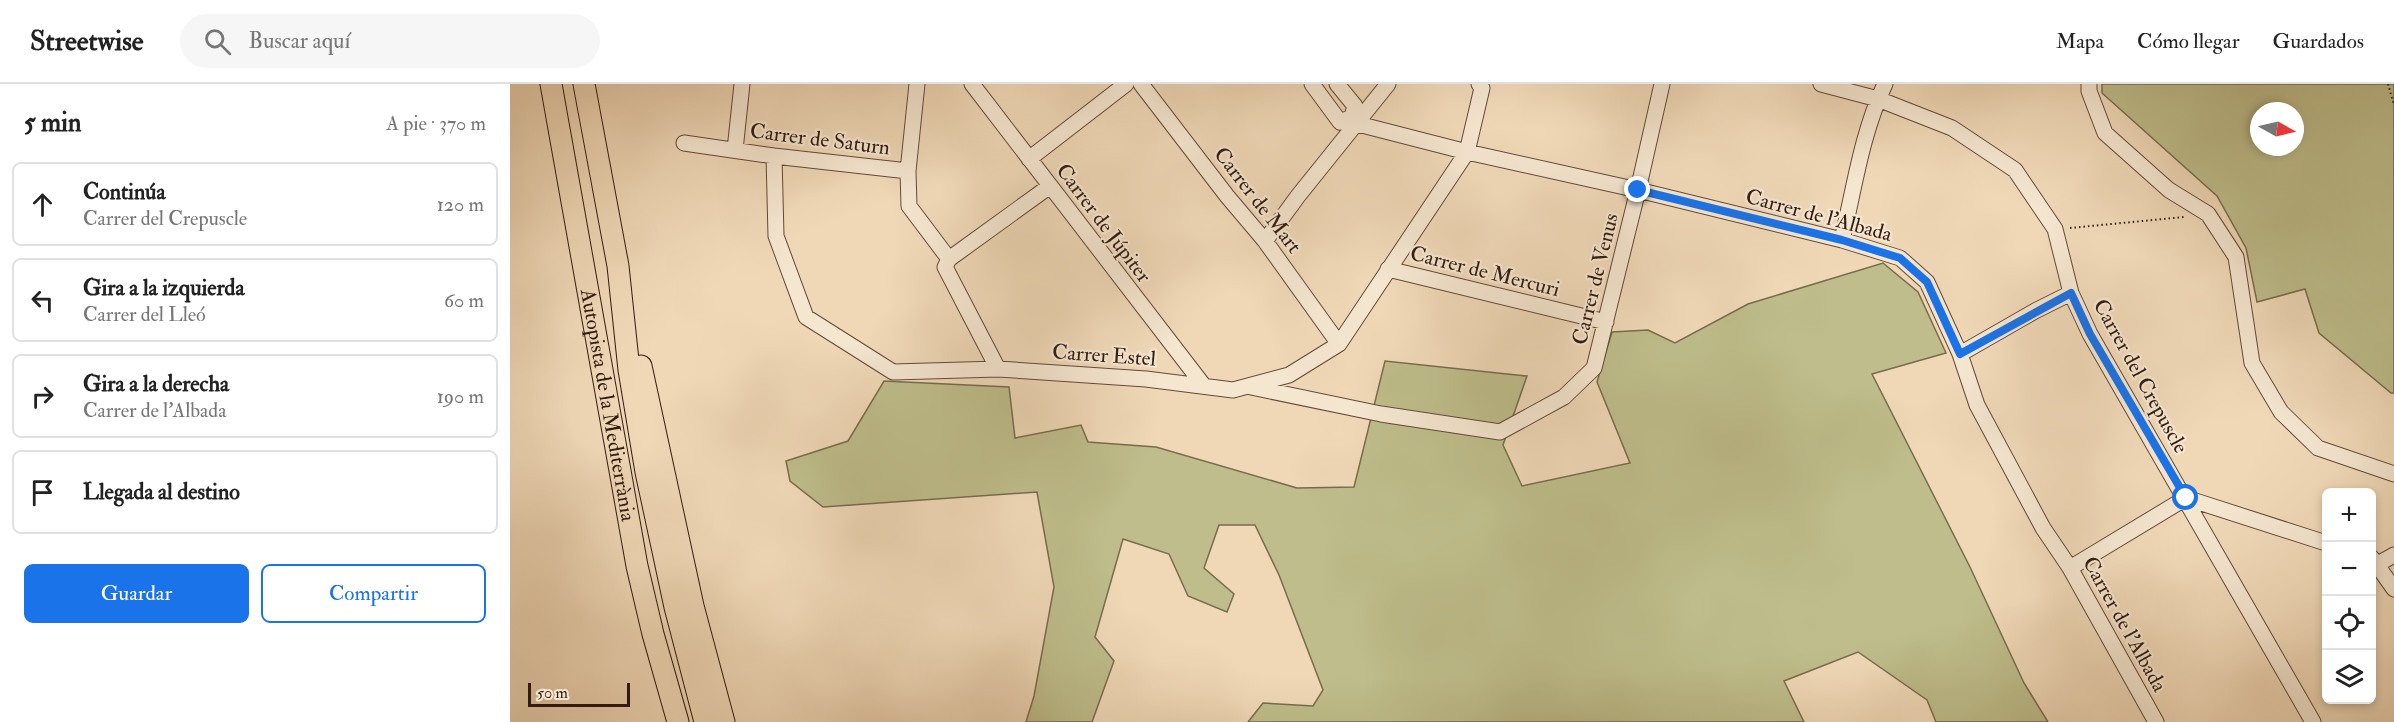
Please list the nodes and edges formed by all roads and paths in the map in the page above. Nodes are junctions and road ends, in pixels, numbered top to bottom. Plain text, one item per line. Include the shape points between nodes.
1 (551, 84) edge
2 (584, 84) edge
3 (742, 84) edge
4 (917, 84) edge
5 (972, 84) edge
6 (1126, 84) edge
7 (1141, 84) edge
8 (1312, 84) edge
9 (1337, 84) edge
10 (1388, 84) edge
11 (1479, 84) edge
12 (1662, 84) edge
13 (1821, 84) edge
14 (1885, 84) edge
15 (2089, 84) edge
16 (2388, 84) edge
17 (1878, 99) junction
18 (2394, 105) edge
19 (1355, 121) junction
20 (684, 143) dead end
21 (735, 150) junction
22 (1467, 152) junction
23 (774, 156) junction
24 (1029, 159) junction
25 (908, 171) junction
26 (1050, 186) junction
27 (1638, 190) junction
28 (2208, 214) junction
29 (2055, 230) junction
30 (1842, 240) junction
31 (1265, 241) junction
32 (949, 259) junction
33 (618, 266) junction
34 (1388, 268) junction
35 (2071, 293) junction
36 (1606, 322) junction
37 (1339, 344) junction
38 (1960, 354) junction
39 (998, 369) junction
40 (1204, 386) junction
41 (1248, 386) junction
42 (2394, 474) edge
43 (2186, 498) junction
44 (2323, 542) edge
45 (2394, 555) edge
46 (2376, 561) edge
47 (2376, 562) edge
48 (637, 566) junction
49 (2070, 568) junction
50 (2394, 589) edge
51 (664, 722) edge
52 (678, 722) edge
53 (705, 722) edge
54 (724, 722) edge
55 (2156, 722) edge
56 (2313, 722) edge

1 - 48 highway, Autopista de la Mediterrània
2 - 33 highway, Autopista de la Mediterrània
3 - 21 street
4 - 25 street
5 - 24 street, Carrer de Júpiter
6 - 24 street
7 - 31 street, Carrer de Mart
8 - 19 street, Carrer de l'Albada via 1340,122
9 - 19 street via 1355,106
10 - 19 street
11 - 22 street via 1482,88
12 - 27 street, Carrer de Venus
13 - 17 street, Carrer del Crepuscle
14 - 17 street
15 - 28 street via 2105,133 2169,190
16 - 18 path
17 - 29 street, Carrer del Crepuscle via 1952,128 2015,170
17 - 30 street
19 - 22 street, Carrer de l'Albada
19 - 31 street
20 - 21 street, Carrer de Saturn
21 - 23 street, Carrer de Saturn
22 - 27 street, Carrer de l'Albada
22 - 34 street, Carrer Estel
23 - 25 street, Carrer de Saturn
23 - 39 street, Carrer Estel via 776,236 806,316 893,372
24 - 26 street, Carrer de Júpiter
25 - 32 street, Carrer de Saturn via 909,206
26 - 32 street
26 - 40 street, Carrer de Júpiter
27 - 30 street, Carrer de l'Albada
27 - 36 street, Carrer de Venus
28 - 29 path
28 - 42 street via 2236,257 2252,363 2281,412 2318,448
29 - 35 street, Carrer del Crepuscle
30 - 38 street, Carrer de l'Albada via 1900,258 1927,282
31 - 37 street, Carrer de Mart
32 - 39 street, Carrer de Saturn via 945,267
33 - 53 highway, Autopista de la Mediterrània via 628,370 646,472
33 - 54 highway via 693,606
34 - 36 street, Carrer de Mercuri
34 - 37 street, Carrer Estel
35 - 38 street
35 - 43 street, Carrer del Crepuscle via 2090,334
36 - 41 street, Carrer de Venus via 1594,368 1564,397 1500,432 1381,414
37 - 41 street, Carrer Estel via 1289,375
38 - 49 street, Carrer de l'Albada via 1977,405 2043,528
39 - 40 street, Carrer Estel via 1146,378
40 - 41 street, Carrer Estel via 1233,390
43 - 44 street
43 - 49 street
43 - 56 street, Carrer del Crepuscle
45 - 46 street
47 - 50 street
48 - 51 highway
48 - 52 highway, Autopista de la Mediterrània
49 - 55 street, Carrer de l'Albada

